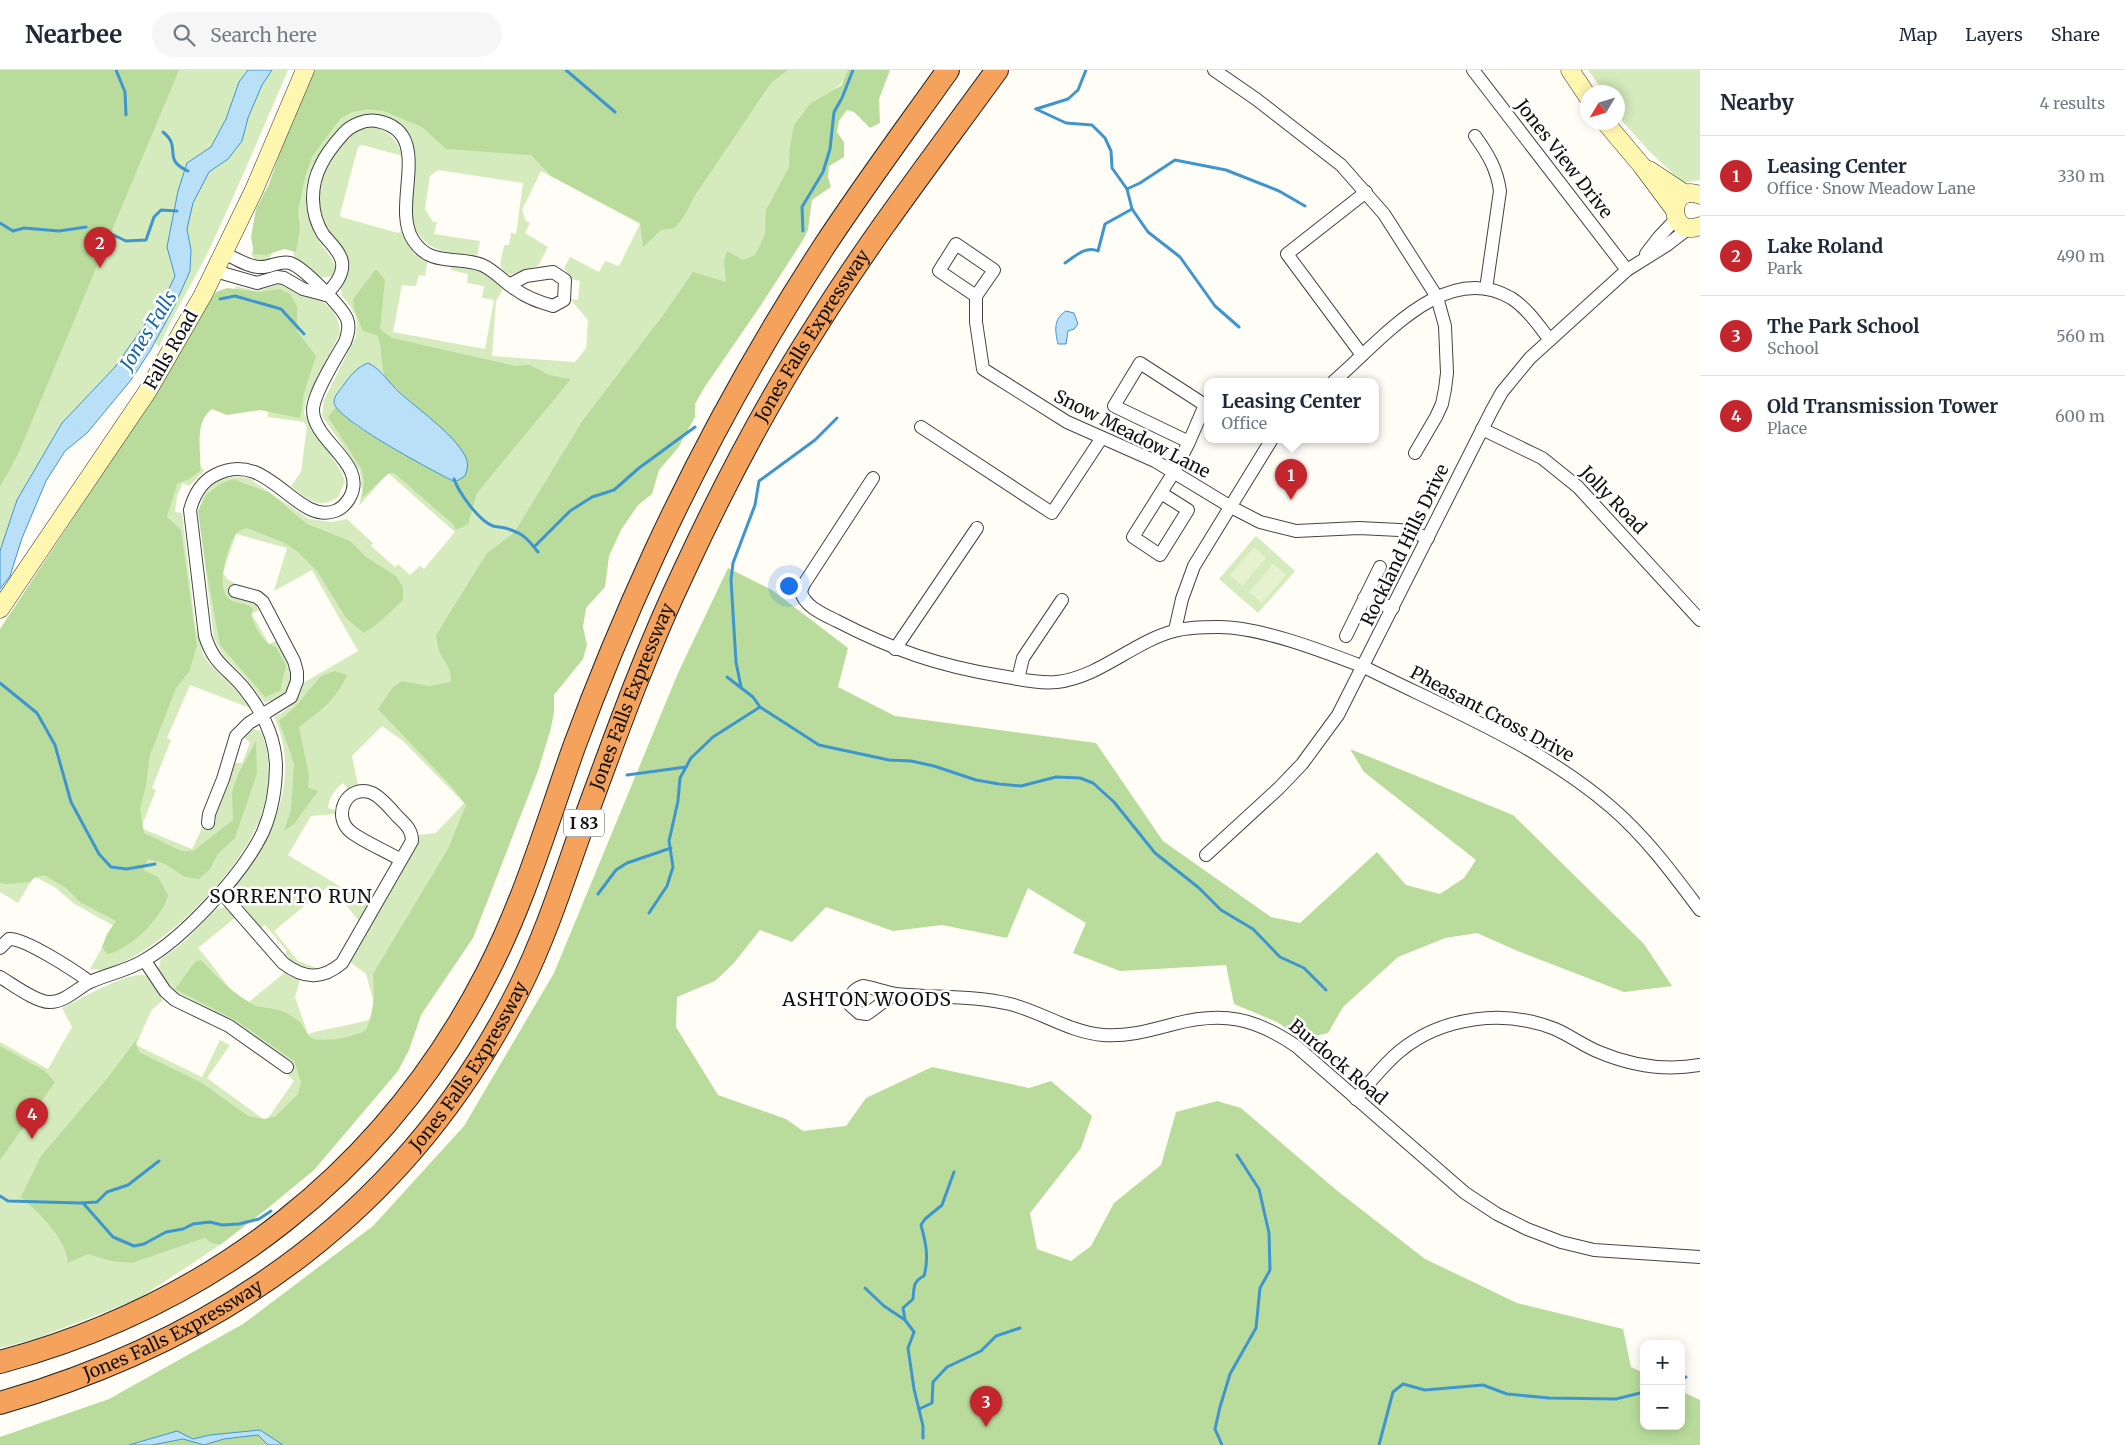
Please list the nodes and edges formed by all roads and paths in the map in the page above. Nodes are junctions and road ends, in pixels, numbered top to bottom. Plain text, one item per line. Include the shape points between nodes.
1 (305, 70) edge
2 (948, 70) edge
3 (997, 70) edge
4 (1214, 70) edge
5 (1473, 70) edge
6 (1570, 70) edge
7 (1580, 85) edge
8 (1612, 130) edge
9 (1475, 136) dead end
10 (1642, 166) junction
11 (1366, 192) junction
12 (1695, 194) edge
13 (1690, 223) edge
14 (224, 253) junction
15 (1627, 270) junction
16 (216, 271) junction
17 (509, 285) dead end
18 (1486, 289) junction
19 (326, 295) junction
20 (976, 296) dead end
21 (1437, 297) junction
22 (1550, 340) junction
23 (1362, 355) junction
24 (1337, 378) edge
25 (1204, 404) edge
26 (1204, 407) edge
27 (921, 427) dead end
28 (1482, 429) junction
29 (1101, 439) junction
30 (1188, 442) junction
31 (1269, 443) edge
32 (1415, 453) dead end
33 (1174, 472) junction
34 (873, 478) dead end
35 (1161, 493) junction
36 (1231, 507) junction
37 (977, 528) dead end
38 (1428, 538) junction
39 (1380, 567) dead end
40 (235, 591) dead end
41 (1364, 598) junction
42 (1062, 600) dead end
43 (1393, 608) junction
44 (0, 609) edge
45 (1700, 620) edge
46 (1175, 630) junction
47 (1346, 636) dead end
48 (895, 649) junction
49 (1364, 667) junction
50 (1018, 679) junction
51 (263, 716) junction
52 (208, 823) dead end
53 (1206, 855) dead end
54 (401, 860) junction
55 (221, 892) junction
56 (1700, 910) edge
57 (0, 948) edge
58 (144, 961) junction
59 (0, 977) edge
60 (90, 982) junction
61 (894, 994) dead end
62 (1700, 1065) edge
63 (287, 1067) dead end
64 (1356, 1099) junction
65 (1700, 1258) edge
66 (0, 1362) edge
67 (0, 1403) edge

1 - 14 main road, Falls Road
2 - 66 highway, Jones Falls Expressway / I 83 via 816,258 704,452 654,554 600,681 508,928 488,972 426,1074 392,1118 354,1158 284,1223 244,1252 148,1308 71,1341
3 - 67 highway, Jones Falls Expressway / I 83 via 818,322 732,473 658,628 520,988 456,1096 380,1185 343,1221 274,1276 198,1324 126,1359 45,1390
4 - 11 street via 1323,149
5 - 15 street, Jones View Drive
6 - 7 main road
8 - 10 main road
9 - 18 street via 1493,162 1500,191
10 - 12 main road
10 - 13 main road
11 - 21 street via 1401,238
11 - 23 street via 1287,254
12 - 13 main road via 1679,199
13 - 15 street, Rockland Hills Drive via 1658,237 1643,258
14 - 16 main road, Falls Road
14 - 19 street via 261,268 282,262 291,264
15 - 22 street, Rockland Hills Drive
16 - 19 street via 257,283 284,278 304,289
16 - 44 main road, Falls Road via 147,392
17 - 19 street via 483,265 439,258 420,248 412,239 405,212 410,161 408,150 403,137 393,128 375,121 354,125 345,132 322,163 316,177 313,190 316,216 322,233 342,261 341,274
18 - 21 street via 1456,291
18 - 22 street via 1501,293 1522,306
19 - 51 street via 343,312 348,322 348,333 313,408 319,427 350,470 353,490 346,503 335,511 318,512 259,474 238,469 226,470 210,478 196,492 190,510 209,648
20 - 29 street, Snow Meadow Lane via 983,369 1052,414
21 - 23 street via 1421,304
21 - 32 street via 1445,326 1445,389 1436,417
22 - 28 street, Rockland Hills Drive via 1502,392
23 - 24 street
25 - 30 street via 1140,363 1114,406
26 - 30 street
27 - 29 street via 1052,513
28 - 38 street, Rockland Hills Drive
28 - 45 street, Jolly Road via 1542,458 1578,487
29 - 33 street, Snow Meadow Lane
30 - 33 street
31 - 36 street
33 - 35 street
33 - 36 street, Snow Meadow Lane
34 - 48 street, Pheasant Cross Drive via 801,591 805,602 825,615
35 - 35 street via 1133,537 1160,554 1188,510
36 - 38 street, Snow Meadow Lane via 1260,522 1296,531 1399,530
36 - 46 street via 1194,566
37 - 48 street
38 - 43 street, Rockland Hills Drive
39 - 41 street
40 - 51 street via 263,602 297,672 295,690
41 - 43 street
41 - 47 street
42 - 50 street via 1023,658
43 - 49 street, Rockland Hills Drive
46 - 49 street, Pheasant Cross Drive via 1221,627 1246,630
46 - 50 street, Pheasant Cross Drive via 1072,679 1047,682
48 - 50 street, Pheasant Cross Drive via 943,665
49 - 53 street, Rockland Hills Drive via 1338,715 1302,764
49 - 56 street, Pheasant Cross Drive via 1519,744 1570,775 1632,827
51 - 52 street via 249,723 236,736 208,814
51 - 55 street via 273,742 276,764 273,799 252,851
54 - 54 street via 412,841 409,829 374,793 358,791 349,796 341,815 344,824
54 - 55 street via 342,963 317,975 295,972 283,963
55 - 58 street via 190,925
57 - 60 street via 9,939 19,940
58 - 60 street
58 - 63 street via 164,990 176,1000 229,1026
59 - 60 street via 48,1002 54,1002
61 - 64 street, Burdock Road via 1010,1004 1062,1025 1103,1035 1142,1033 1196,1018 1248,1021 1279,1034 1296,1046
62 - 64 street via 1641,1066 1599,1052 1539,1024 1499,1018 1475,1019 1417,1039 1385,1064
64 - 65 street, Burdock Road via 1465,1192 1527,1229 1594,1250

